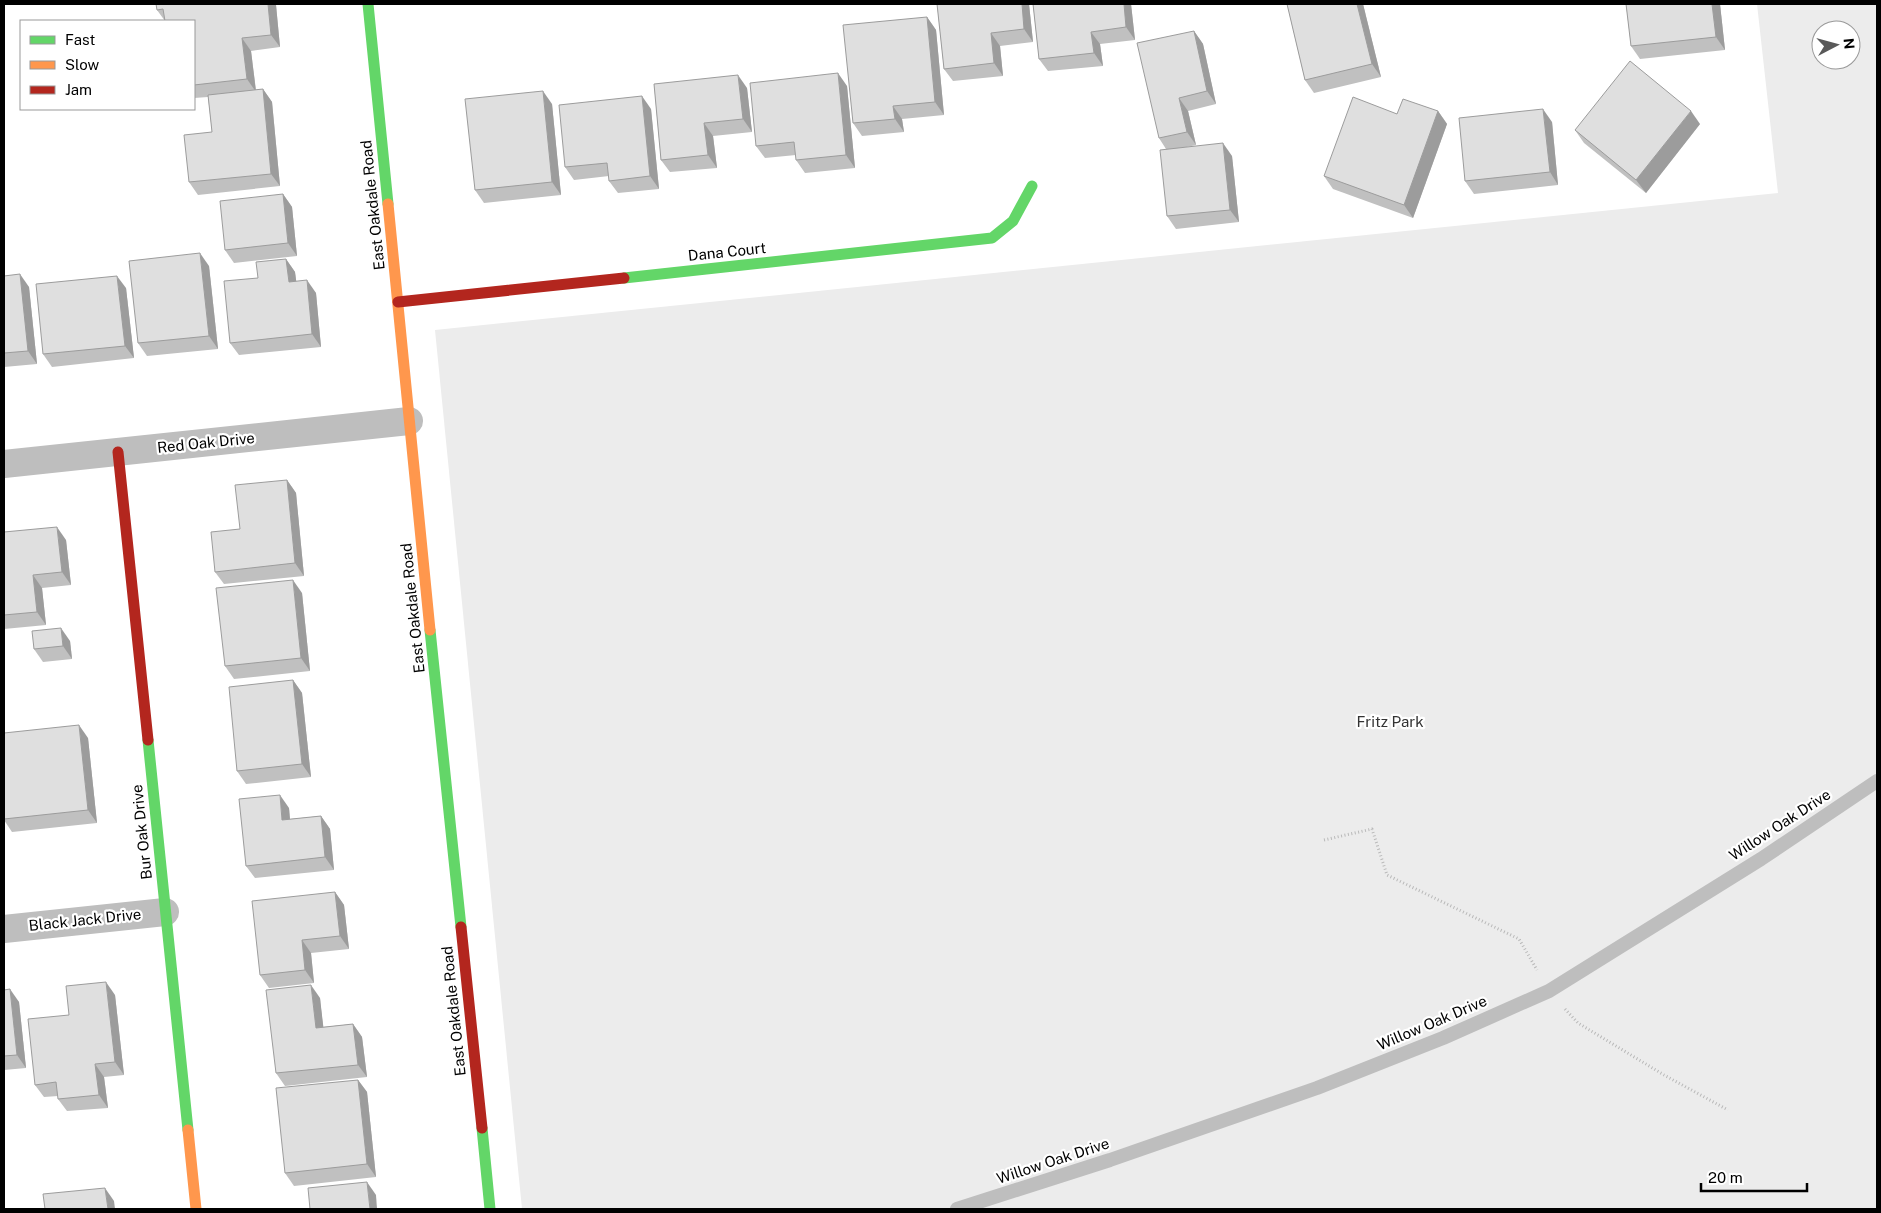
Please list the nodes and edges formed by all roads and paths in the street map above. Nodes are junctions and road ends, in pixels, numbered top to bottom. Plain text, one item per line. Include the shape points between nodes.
1 (368, 4) edge
2 (1032, 186) dead end
3 (398, 302) junction
4 (409, 421) junction
5 (118, 452) junction
6 (4, 464) edge
7 (1877, 781) edge
8 (1324, 840) dead end
9 (165, 912) junction
10 (4, 929) edge
11 (1549, 991) junction
12 (1728, 1110) dead end
13 (196, 1209) edge
14 (490, 1209) edge
15 (957, 1209) edge

1 - 3 street, East Oakdale Road
2 - 3 street, Dana Court via 1013,221 992,238
3 - 4 street, East Oakdale Road
4 - 5 street, Red Oak Drive
4 - 14 street, East Oakdale Road
5 - 6 street, Red Oak Drive
5 - 9 street, Bur Oak Drive
7 - 11 lane, Willow Oak Drive via 1761,859
8 - 11 path via 1372,829 1387,875 1518,939
9 - 10 street, Black Jack Drive
9 - 13 street, Bur Oak Drive
11 - 12 path via 1578,1023
11 - 15 lane, Willow Oak Drive via 1317,1088

